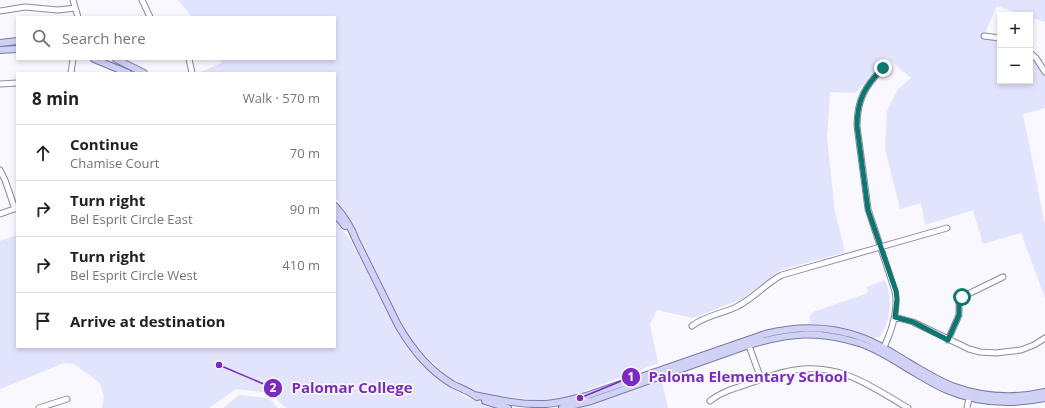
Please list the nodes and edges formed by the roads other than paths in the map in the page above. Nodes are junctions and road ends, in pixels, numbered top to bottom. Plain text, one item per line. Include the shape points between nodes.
1 (73, 0) edge
2 (142, 0) edge
3 (75, 8) junction
4 (0, 11) edge
5 (78, 16) edge
6 (150, 16) edge
7 (984, 36) dead end
8 (997, 38) edge
9 (16, 42) edge
10 (0, 43) edge
11 (16, 49) edge
12 (0, 50) edge
13 (1033, 56) edge
14 (73, 60) edge
15 (96, 60) edge
16 (118, 60) edge
17 (189, 60) edge
18 (883, 68) dead end
19 (71, 72) edge
20 (126, 72) edge
21 (142, 72) edge
22 (192, 72) edge
23 (1045, 72) edge
24 (16, 83) edge
25 (0, 84) edge
26 (0, 170) edge
27 (336, 207) edge
28 (16, 208) edge
29 (0, 214) edge
30 (336, 215) edge
31 (947, 228) dead end
32 (356, 240) junction
33 (880, 247) junction
34 (1003, 277) dead end
35 (895, 317) junction
36 (692, 326) dead end
37 (1045, 338) edge
38 (948, 340) junction
39 (748, 342) junction
40 (882, 350) junction
41 (761, 379) junction
42 (1045, 392) edge
43 (970, 394) junction
44 (474, 395) junction
45 (1045, 398) edge
46 (67, 399) dead end
47 (710, 402) dead end
48 (520, 406) edge
49 (39, 408) edge
50 (508, 408) edge
51 (562, 408) edge
52 (908, 408) edge
53 (967, 408) edge

1 - 3 street
2 - 6 street
3 - 4 street via 58,10 25,7
3 - 5 street
7 - 8 street
9 - 10 main road
11 - 12 main road
13 - 23 street
14 - 19 street
15 - 20 main road
16 - 21 main road
17 - 22 street
18 - 33 street via 863,93 857,114 866,203
24 - 25 street
26 - 28 street
27 - 32 main road via 353,231
28 - 29 street
30 - 32 main road
31 - 33 street
32 - 44 main road via 398,325 412,347 441,376
33 - 35 street via 896,291
33 - 36 street via 782,275 739,306 700,319
34 - 38 street via 962,297 959,315
35 - 38 street via 913,322
35 - 40 street
37 - 38 street via 1021,350 996,353 969,350
39 - 40 main road via 783,330 811,328 853,335
39 - 41 street
39 - 48 main road via 586,396 551,404
39 - 51 main road via 590,401
40 - 43 main road via 946,390
41 - 47 street via 718,395
41 - 52 street via 794,370 827,369 852,376
42 - 43 main road via 1014,396
43 - 45 main road via 997,402 1025,402
43 - 53 street
44 - 48 main road
44 - 50 main road
46 - 49 street

